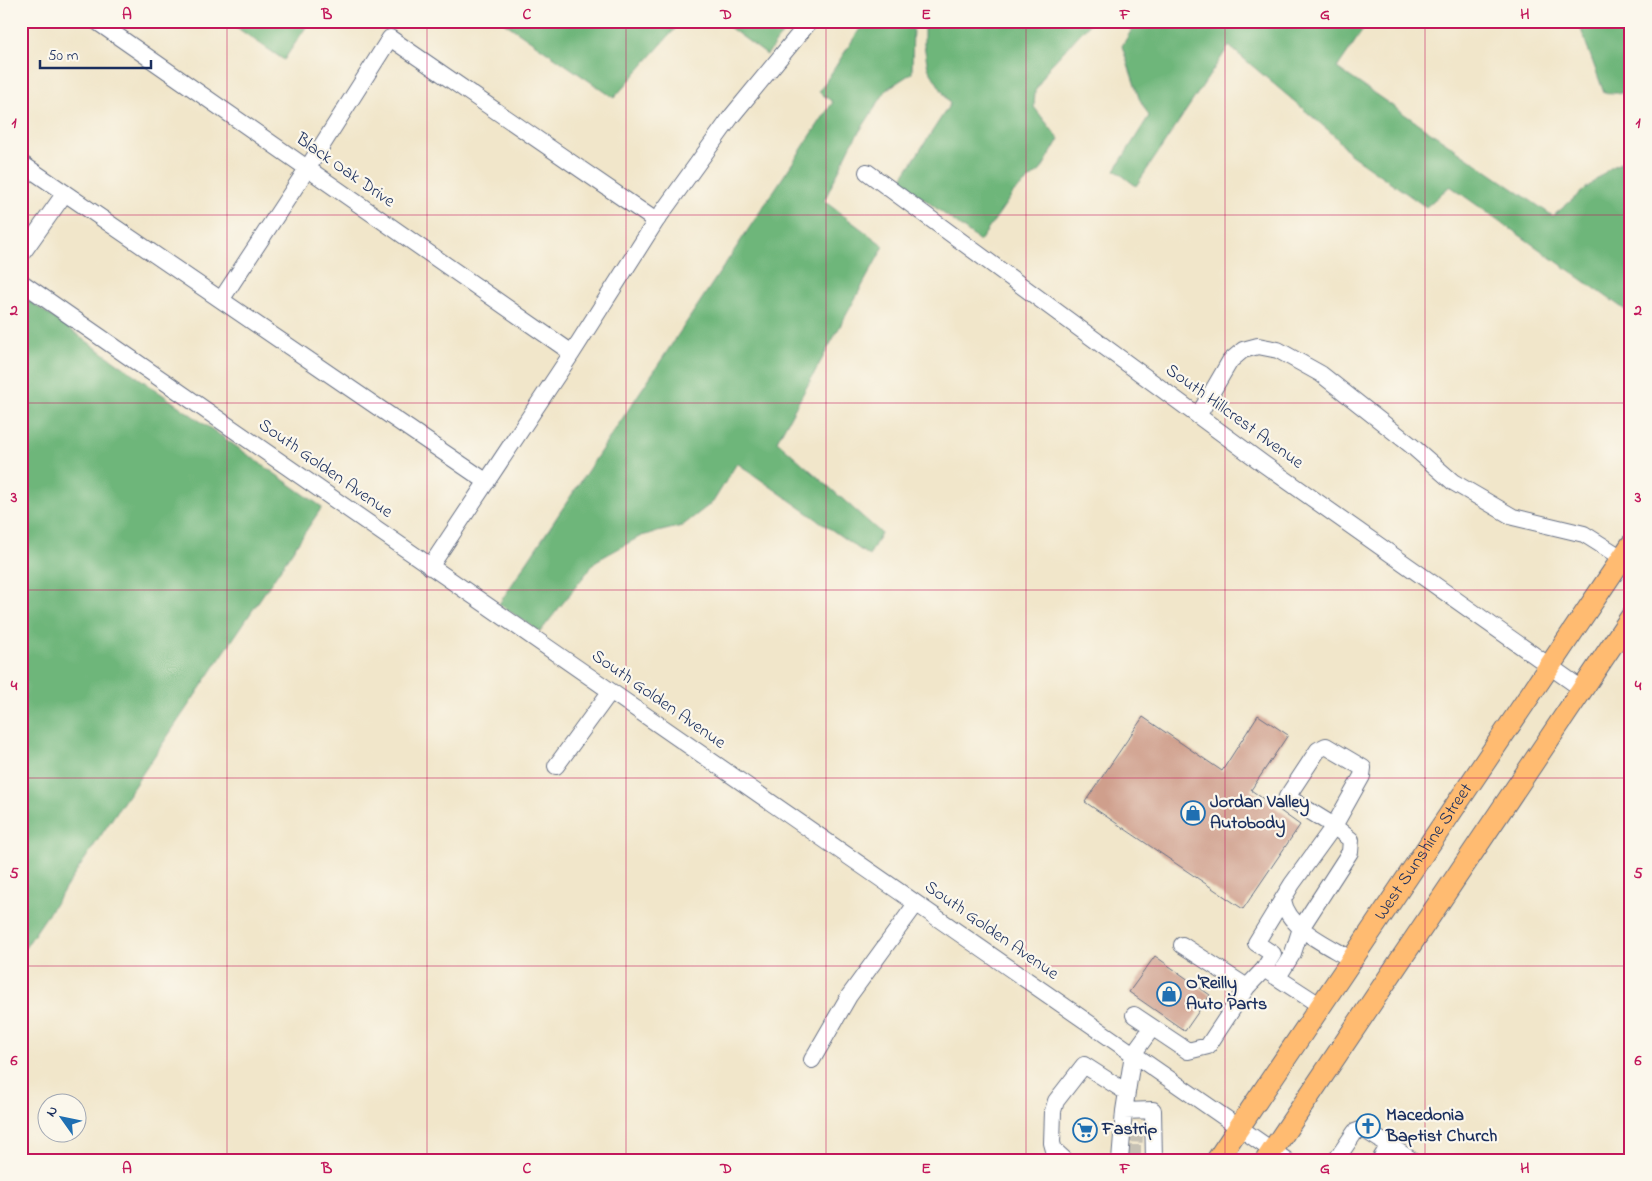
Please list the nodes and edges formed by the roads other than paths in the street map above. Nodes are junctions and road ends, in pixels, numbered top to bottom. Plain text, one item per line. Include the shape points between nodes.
1 (96, 21) edge
2 (810, 21) edge
3 (21, 163) edge
4 (308, 169) junction
5 (867, 172) dead end
6 (65, 193) junction
7 (656, 221) junction
8 (21, 255) edge
9 (21, 282) edge
10 (221, 300) junction
11 (572, 354) junction
12 (1198, 416) junction
13 (487, 482) junction
14 (1627, 551) edge
15 (430, 567) junction
16 (1631, 617) edge
17 (1550, 666) junction
18 (1582, 689) junction
19 (610, 692) junction
20 (556, 766) dead end
21 (1334, 826) junction
22 (1283, 900) junction
23 (916, 904) junction
24 (1301, 928) junction
25 (1182, 945) dead end
26 (1352, 960) junction
27 (1271, 973) junction
28 (1247, 987) junction
29 (1321, 1006) junction
30 (1134, 1015) dead end
31 (1152, 1028) junction
32 (1132, 1054) junction
33 (812, 1060) dead end
34 (1126, 1092) junction
35 (1124, 1111) junction
36 (1239, 1127) junction
37 (1389, 1145) junction
38 (1122, 1155) edge
39 (1151, 1156) edge
40 (1275, 1157) edge
41 (1065, 1160) edge
42 (1217, 1160) edge
43 (1336, 1160) edge
44 (1380, 1160) edge
45 (1412, 1160) edge

1 - 4 street, Black Oak Drive
2 - 7 street via 730,117
3 - 6 street
4 - 7 street via 390,38
4 - 10 street
4 - 11 street, Black Oak Drive
5 - 12 street, South Hillcrest Avenue
6 - 8 street
6 - 10 street
7 - 11 street
9 - 15 street, South Golden Avenue
10 - 13 street
11 - 13 street
12 - 14 street via 1230,360 1243,350 1258,346 1278,350 1321,374 1452,482 1513,517 1584,534
12 - 17 street, South Hillcrest Avenue
13 - 15 street
14 - 17 main road, West Sunshine Street
15 - 19 street, South Golden Avenue
16 - 18 main road
17 - 18 street, South Hillcrest Avenue
17 - 26 main road, West Sunshine Street
18 - 40 main road
19 - 20 street
19 - 23 street, South Golden Avenue
21 - 21 street via 1287,797 1318,750 1326,746 1363,768 1362,776
21 - 22 street
21 - 24 street via 1351,840 1350,852
22 - 24 street via 1285,909
22 - 27 street via 1256,943 1273,954
23 - 32 street, South Golden Avenue
23 - 33 street via 849,996
24 - 26 street
24 - 27 street via 1293,953
25 - 28 street
26 - 29 main road, West Sunshine Street
27 - 28 street
27 - 29 street
28 - 31 street via 1208,1046 1188,1051
29 - 36 main road, West Sunshine Street
30 - 31 street
31 - 32 street
32 - 34 street
32 - 36 street, South Golden Avenue
34 - 35 street
34 - 41 street via 1084,1065 1056,1102 1053,1111 1052,1143 1054,1150
35 - 38 street
35 - 39 street via 1153,1110
36 - 40 street, South Golden Avenue
36 - 42 main road, West Sunshine Street
37 - 43 street via 1363,1129 1355,1132
37 - 44 street
37 - 45 street

